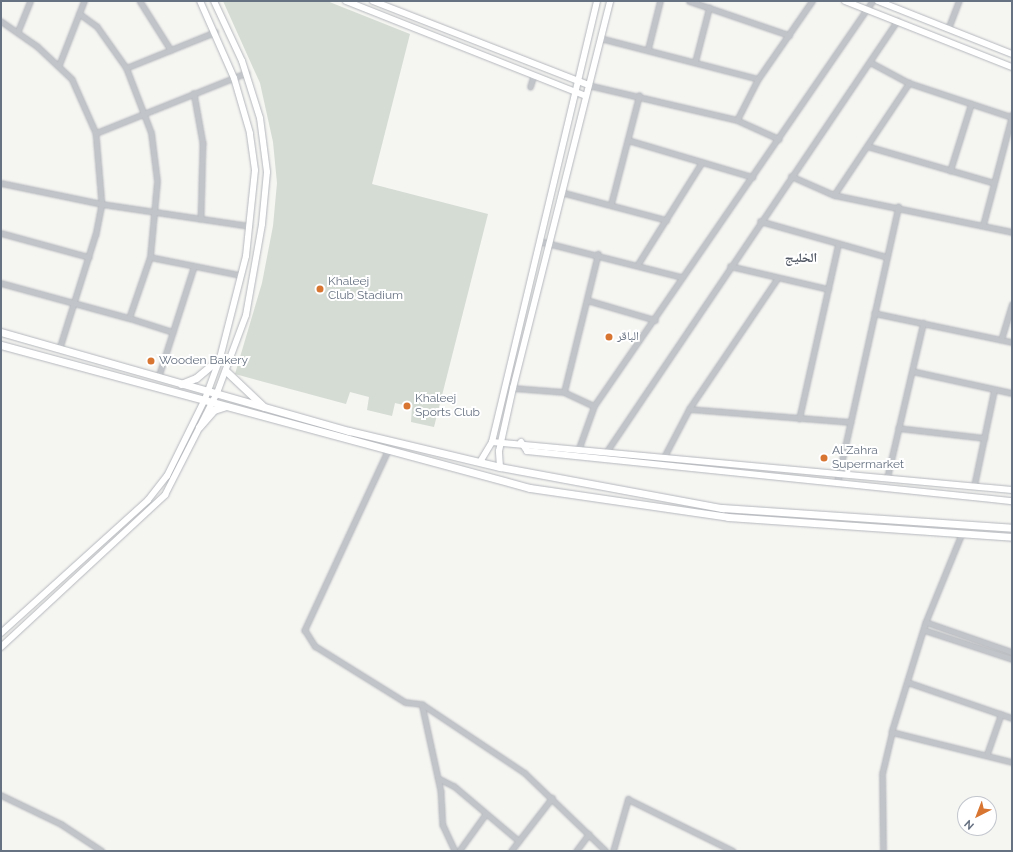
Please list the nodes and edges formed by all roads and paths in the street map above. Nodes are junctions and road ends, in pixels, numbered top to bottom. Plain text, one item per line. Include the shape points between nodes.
1 (30, 1) edge
2 (84, 1) edge
3 (140, 1) edge
4 (200, 1) edge
5 (214, 1) edge
6 (346, 1) edge
7 (373, 1) edge
8 (597, 1) edge
9 (660, 1) edge
10 (689, 1) edge
11 (812, 1) edge
12 (845, 1) edge
13 (872, 1) edge
14 (878, 1) edge
15 (959, 1) edge
16 (609, 2) edge
17 (709, 8) junction
18 (866, 10) junction
19 (79, 14) junction
20 (1, 21) edge
21 (897, 21) junction
22 (948, 29) junction
23 (18, 31) junction
24 (215, 32) junction
25 (789, 34) junction
26 (600, 38) junction
27 (648, 49) junction
28 (171, 50) junction
29 (1012, 54) edge
30 (695, 62) junction
31 (870, 62) junction
32 (60, 64) junction
33 (1012, 67) edge
34 (126, 68) junction
35 (246, 73) junction
36 (533, 77) junction
37 (234, 78) junction
38 (758, 79) junction
39 (576, 82) junction
40 (909, 84) junction
41 (588, 85) junction
42 (530, 87) dead end
43 (194, 93) junction
44 (574, 93) junction
45 (586, 96) junction
46 (639, 96) junction
47 (971, 104) junction
48 (143, 114) junction
49 (1012, 116) edge
50 (736, 120) junction
51 (96, 133) junction
52 (779, 139) junction
53 (628, 140) junction
54 (867, 146) junction
55 (702, 162) junction
56 (950, 171) junction
57 (791, 176) junction
58 (753, 177) junction
59 (1, 183) edge
60 (994, 183) junction
61 (561, 192) junction
62 (834, 195) junction
63 (102, 204) junction
64 (611, 204) junction
65 (898, 207) junction
66 (156, 213) junction
67 (201, 219) junction
68 (666, 220) junction
69 (760, 221) junction
70 (249, 226) junction
71 (983, 226) junction
72 (1012, 232) edge
73 (1, 233) edge
74 (539, 241) junction
75 (550, 243) junction
76 (838, 245) junction
77 (598, 254) junction
78 (89, 257) junction
79 (150, 257) junction
80 (887, 257) junction
81 (638, 264) junction
82 (194, 266) junction
83 (730, 266) junction
84 (240, 275) junction
85 (681, 277) junction
86 (777, 279) junction
87 (1, 283) edge
88 (828, 289) junction
89 (587, 300) junction
90 (74, 304) junction
91 (1012, 305) edge
92 (874, 313) junction
93 (129, 318) junction
94 (655, 320) junction
95 (923, 323) junction
96 (1, 332) edge
97 (173, 332) junction
98 (1001, 340) junction
99 (1012, 342) edge
100 (1, 345) edge
101 (60, 348) junction
102 (220, 358) junction
103 (226, 371) junction
104 (912, 371) junction
105 (159, 375) junction
106 (181, 384) junction
107 (513, 388) junction
108 (207, 390) junction
109 (994, 390) junction
110 (564, 392) junction
111 (217, 393) junction
112 (1012, 393) edge
113 (208, 400) junction
114 (228, 406) junction
115 (594, 406) junction
116 (265, 408) junction
117 (689, 409) junction
118 (799, 419) junction
119 (850, 422) junction
120 (199, 426) junction
121 (898, 428) junction
122 (984, 438) junction
123 (503, 440) junction
124 (492, 442) junction
125 (521, 442) junction
126 (579, 448) junction
127 (389, 449) junction
128 (607, 451) junction
129 (665, 455) junction
130 (480, 462) junction
131 (500, 467) junction
132 (838, 473) junction
133 (886, 478) junction
134 (837, 483) junction
135 (974, 486) junction
136 (1012, 490) edge
137 (1012, 501) edge
138 (1012, 528) edge
139 (962, 534) junction
140 (1012, 537) edge
141 (926, 622) junction
142 (924, 630) junction
143 (1, 633) edge
144 (1, 647) edge
145 (1012, 652) edge
146 (1012, 660) edge
147 (906, 682) junction
148 (422, 704) junction
149 (1001, 714) junction
150 (1012, 718) edge
151 (892, 732) junction
152 (987, 754) junction
153 (1012, 762) edge
154 (438, 778) junction
155 (1, 795) edge
156 (552, 798) junction
157 (486, 815) junction
158 (589, 834) junction
159 (519, 841) junction
160 (102, 851) edge
161 (455, 851) edge
162 (459, 851) edge
163 (511, 851) edge
164 (576, 851) edge
165 (606, 851) edge
166 (612, 851) edge
167 (733, 851) edge
168 (883, 851) edge

1 - 23 street
2 - 19 street
3 - 28 street
4 - 24 street
5 - 35 street
6 - 36 street
7 - 39 street
8 - 39 street
9 - 27 street
10 - 17 street
11 - 25 street
12 - 18 street
13 - 18 street
14 - 22 street
15 - 22 street
16 - 26 street
17 - 25 street
17 - 30 street
18 - 21 street
18 - 52 street
19 - 32 street
19 - 34 street via 98,27
20 - 23 street
21 - 31 street
21 - 33 street
22 - 29 street
23 - 32 street
24 - 28 street
24 - 37 street
25 - 38 street
26 - 27 street
26 - 41 street
27 - 30 street
28 - 34 street
30 - 38 street
31 - 40 street
31 - 57 street
32 - 51 street via 72,79
34 - 48 street
35 - 37 street
35 - 103 street via 260,118 267,172 262,224 246,315
36 - 42 street
36 - 44 street
37 - 43 street
37 - 70 street via 250,133 255,170
38 - 50 street
39 - 41 street
39 - 44 street
40 - 47 street
40 - 54 street
41 - 45 street
41 - 46 street
43 - 48 street
43 - 67 street via 203,143
44 - 45 street
44 - 74 street
45 - 61 street
46 - 50 street
46 - 53 street
47 - 49 street
47 - 56 street
48 - 51 street
48 - 66 street via 154,150
49 - 60 street
50 - 52 street
51 - 63 street
52 - 58 street
53 - 55 street
53 - 64 street
54 - 56 street
54 - 62 street
55 - 58 street
55 - 68 street
56 - 60 street
57 - 62 street
57 - 69 street
58 - 85 street
59 - 63 street
60 - 71 street
61 - 64 street
61 - 75 street
62 - 65 street
63 - 66 street
63 - 78 street
64 - 68 street
65 - 71 street
65 - 80 street
66 - 67 street
66 - 79 street
67 - 70 street
68 - 81 street
69 - 76 street
69 - 83 street
70 - 84 street
71 - 72 street
73 - 78 street
74 - 75 street
74 - 124 street
75 - 77 street
75 - 107 street
76 - 80 street
76 - 88 street
77 - 81 street
77 - 89 street
78 - 90 street
79 - 82 street
79 - 93 street
80 - 92 street
81 - 85 street
82 - 84 street
82 - 97 street
83 - 86 street
83 - 128 street
84 - 102 street
85 - 94 street
86 - 88 street
86 - 117 street
87 - 90 street
88 - 118 street
89 - 94 street
89 - 110 street
90 - 93 street
90 - 101 street
91 - 98 street
92 - 95 street
92 - 119 street
93 - 97 street
94 - 115 street
95 - 98 street
95 - 104 street
96 - 101 main road
97 - 105 street
98 - 99 street
100 - 113 main road
101 - 105 main road
102 - 106 main road via 196,378
102 - 108 street
103 - 111 street
103 - 116 main road
104 - 109 street
104 - 121 street
105 - 106 main road
106 - 108 main road
107 - 110 street
107 - 123 street
108 - 111 main road
108 - 113 street
109 - 112 street
109 - 122 street
110 - 115 street
111 - 113 street
111 - 116 main road
113 - 114 main road
113 - 120 street
113 - 143 street via 167,476 148,500
114 - 120 main road via 214,410
114 - 127 main road
115 - 126 street
116 - 130 main road
117 - 118 street
117 - 129 street
118 - 119 street
119 - 132 street
120 - 144 street via 165,495
121 - 122 street
121 - 133 street
122 - 135 street
123 - 124 street
123 - 125 street
123 - 131 street via 499,451
124 - 130 street
125 - 126 street
125 - 134 street via 527,451
126 - 128 street
127 - 139 main road via 530,488 687,512
127 - 148 street via 305,630 315,646 406,702
128 - 129 street
129 - 132 street
130 - 131 main road
131 - 138 main road via 722,508
132 - 133 street
132 - 134 street
133 - 135 street
134 - 137 street
135 - 136 street
139 - 140 main road
139 - 141 street
141 - 142 street
141 - 145 street
142 - 146 street
142 - 147 street
147 - 149 street
147 - 151 street
148 - 154 street
148 - 156 street via 525,773
149 - 150 street
149 - 152 street
151 - 152 street
151 - 168 street via 882,774
152 - 153 street
154 - 157 street via 454,786
154 - 161 street via 442,825
155 - 160 street via 61,824
156 - 158 street
156 - 159 street
157 - 159 street
157 - 162 street
158 - 164 street
158 - 165 street
159 - 163 street
166 - 167 street via 628,799

